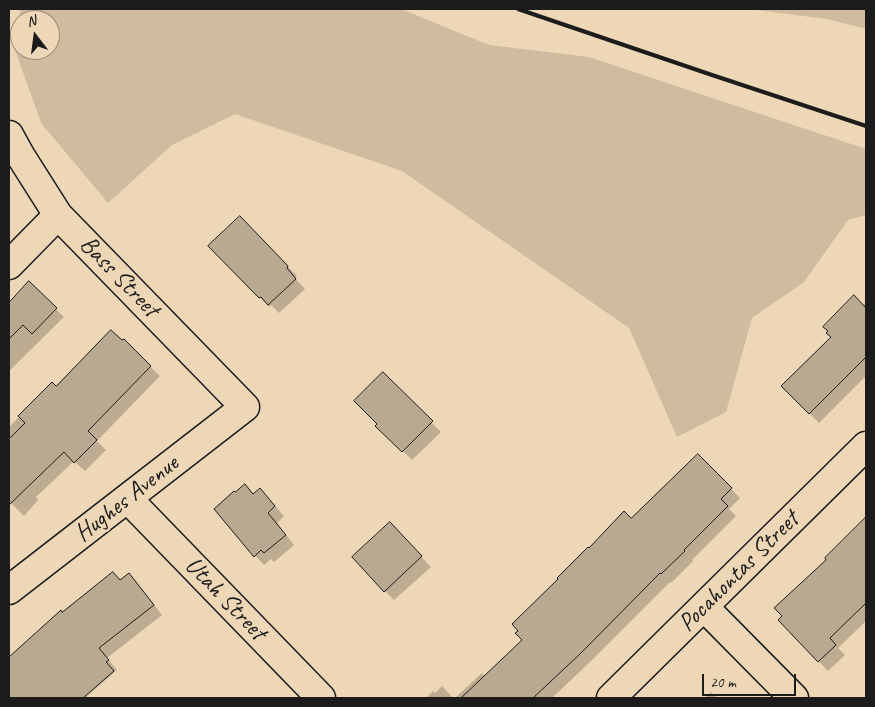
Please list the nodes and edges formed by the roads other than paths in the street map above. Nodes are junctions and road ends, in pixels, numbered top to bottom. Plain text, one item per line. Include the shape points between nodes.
1 (9, 135) edge
2 (58, 215) junction
3 (9, 265) edge
4 (246, 406) joint
5 (866, 446) edge
6 (128, 499) junction
7 (9, 590) edge
8 (704, 607) junction
9 (321, 698) edge
10 (611, 698) edge
11 (794, 698) edge

1 - 2 street, Bass Street
2 - 3 street
2 - 4 street, Bass Street
4 - 6 street, Hughes Avenue
5 - 8 street, Pocahontas Street
6 - 7 street, Hughes Avenue
6 - 9 street, Utah Street
8 - 10 street, Pocahontas Street
8 - 11 street

